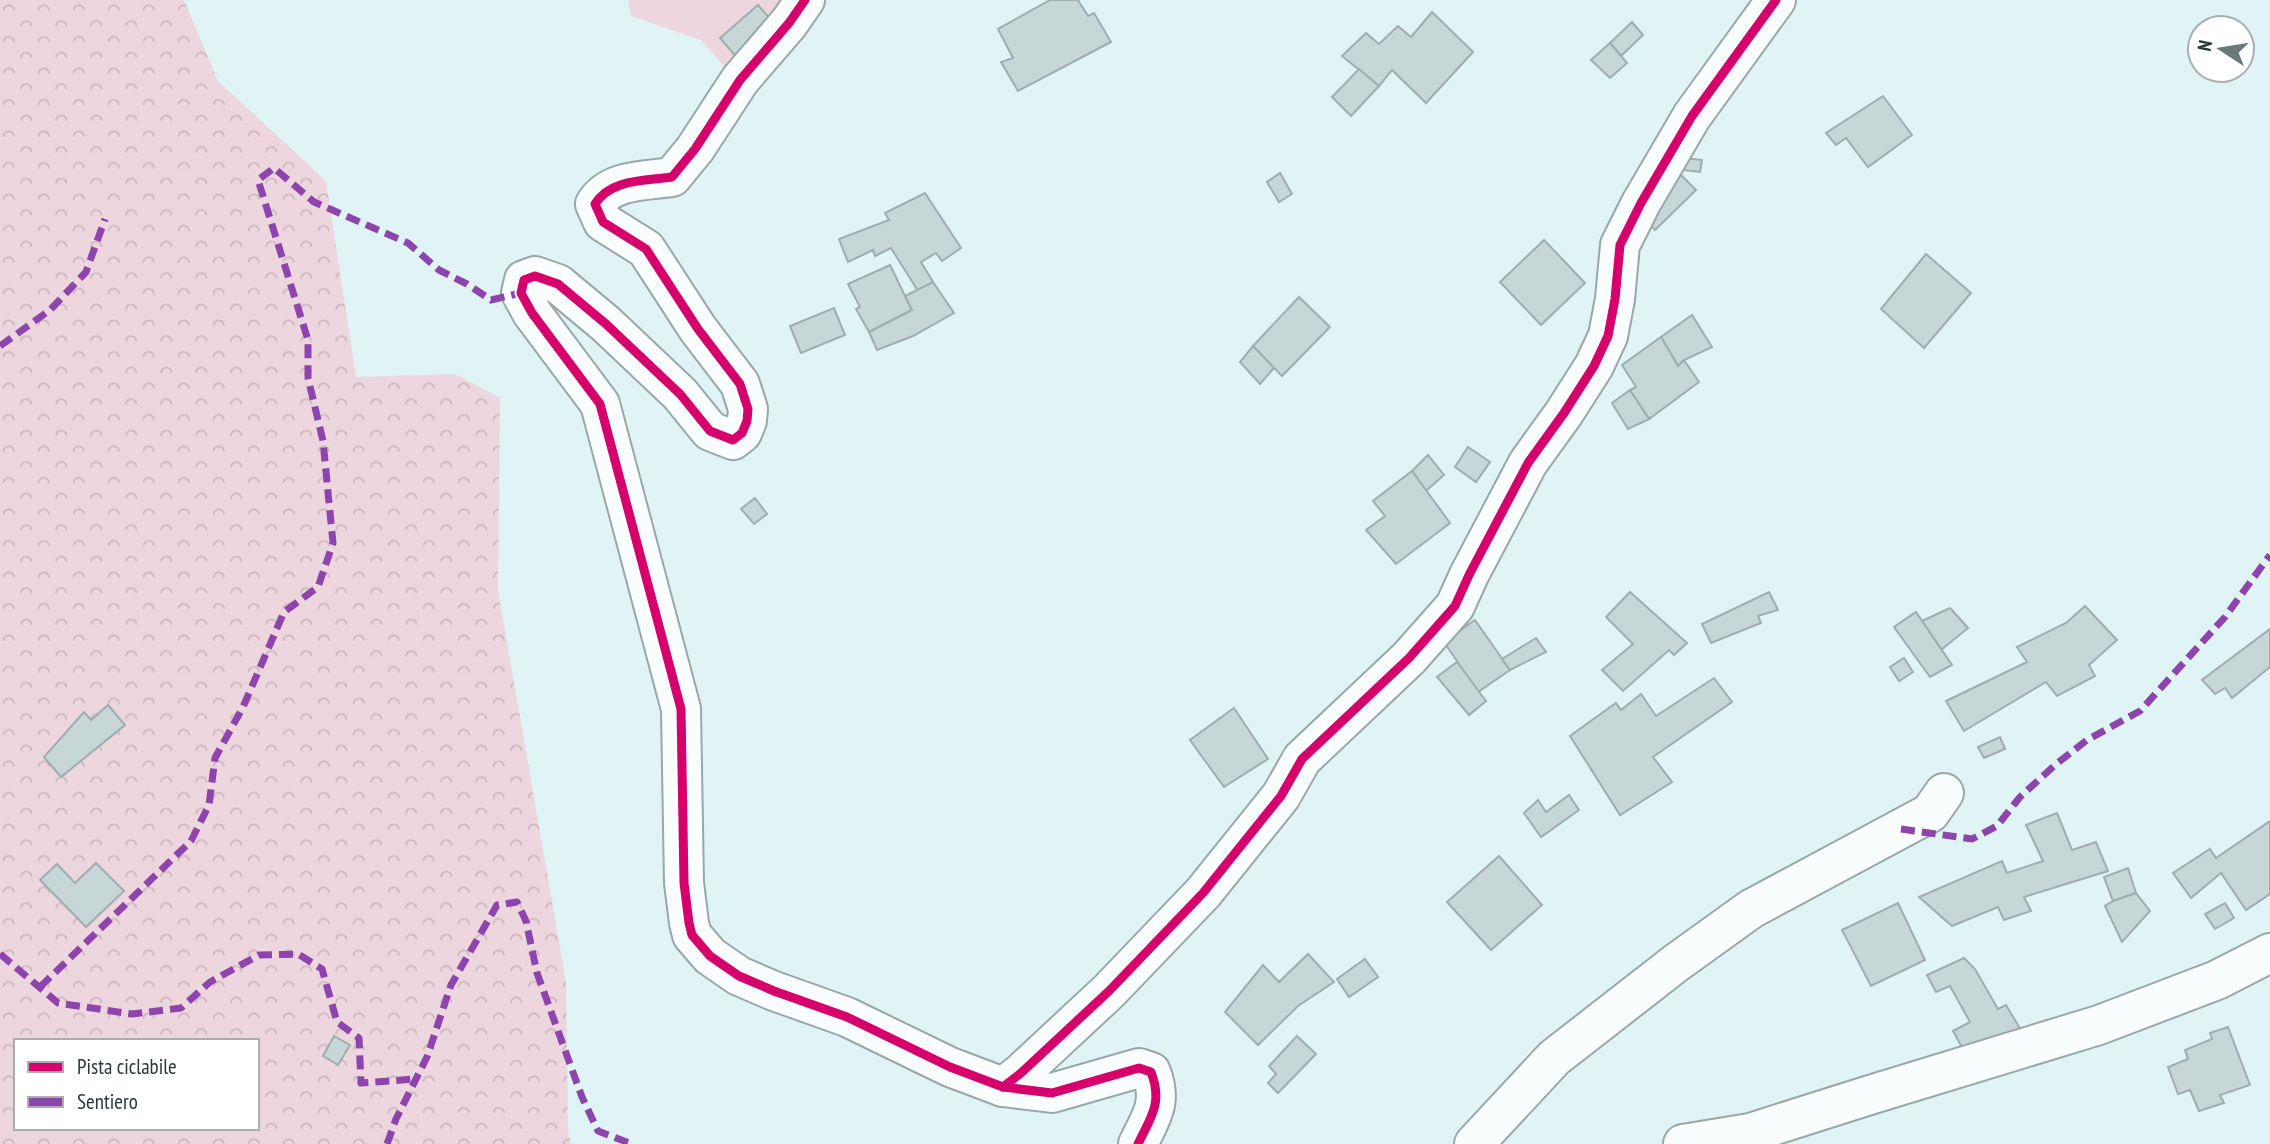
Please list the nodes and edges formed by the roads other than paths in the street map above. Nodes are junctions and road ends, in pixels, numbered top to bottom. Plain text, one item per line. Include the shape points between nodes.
1 (805, 0) edge
2 (1776, 0) edge
3 (1944, 793) dead end
4 (2270, 953) edge
5 (1003, 1087) junction
6 (1138, 1144) edge
7 (1474, 1144) edge
8 (1683, 1144) edge

1 - 5 street via 740,80 672,177 613,186 595,204 603,222 646,249 740,384 748,409 742,433 733,440 710,431 680,394 558,284 535,276 524,280 521,293 600,404 681,709 684,883 692,935 710,956 739,976 847,1017
2 - 5 street via 1692,116 1641,203 1620,246 1608,336 1572,401 1528,463 1455,606 1409,658 1302,759 1281,796 1203,893 1109,991
3 - 7 street via 1930,813 1751,909 1676,963 1554,1058
4 - 8 street via 2217,980 2099,1025 1750,1133
5 - 6 street via 1052,1094 1139,1068 1151,1072 1157,1104

